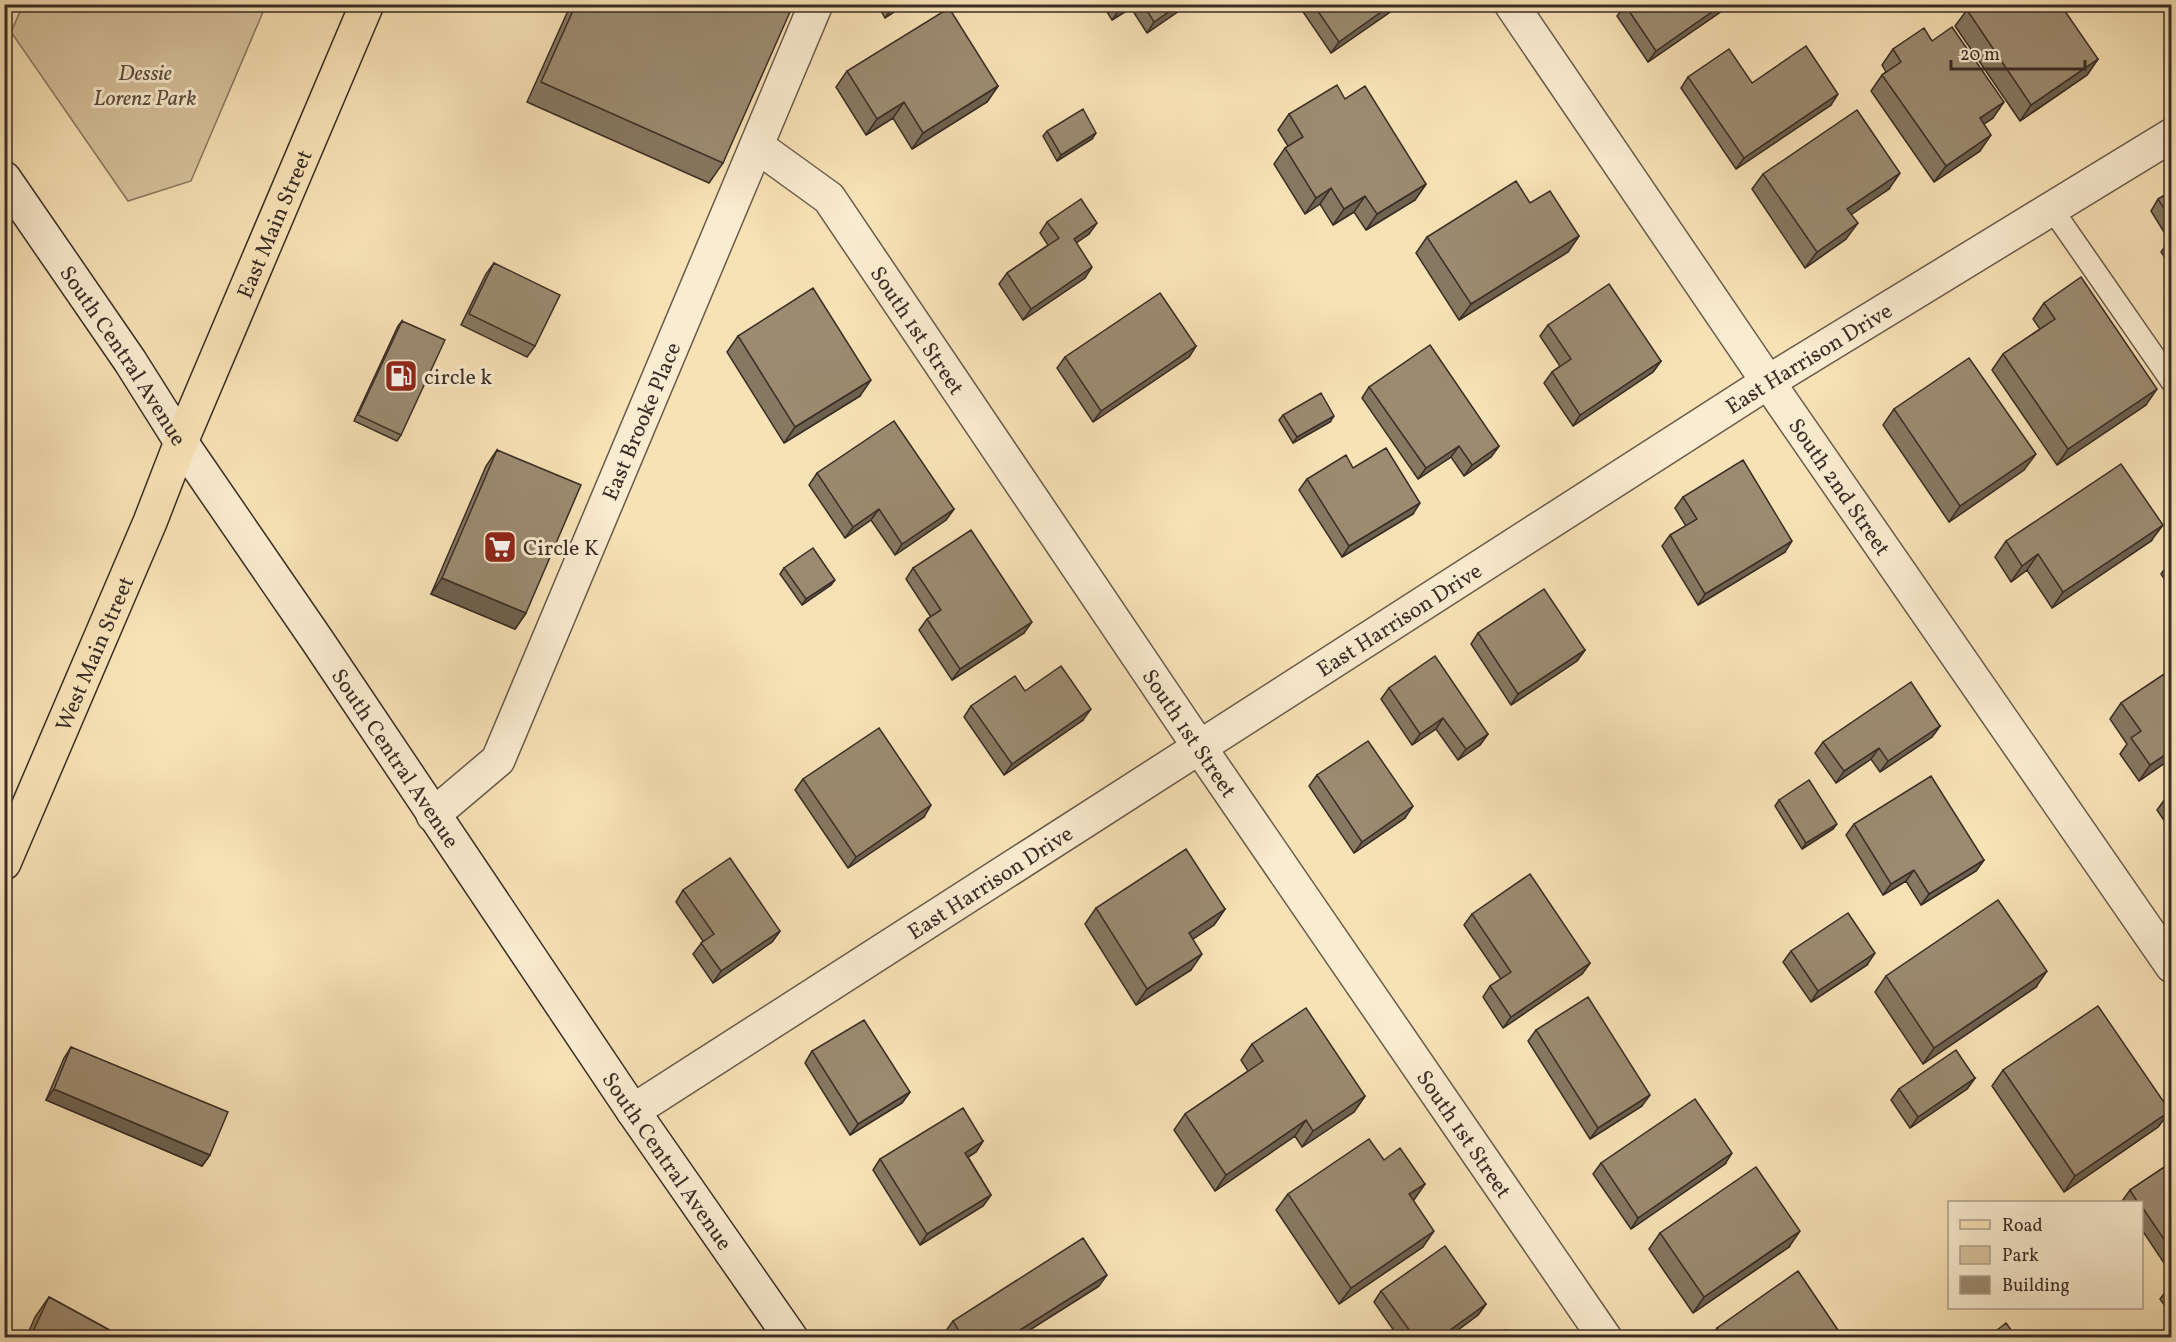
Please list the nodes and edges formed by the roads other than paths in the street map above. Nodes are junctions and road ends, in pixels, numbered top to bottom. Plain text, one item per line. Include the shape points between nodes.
1 (367, 4) edge
2 (816, 4) edge
3 (1511, 4) edge
4 (2172, 135) edge
5 (757, 146) junction
6 (4, 178) edge
7 (2052, 209) junction
8 (1768, 382) junction
9 (2172, 382) edge
10 (181, 442) junction
11 (1200, 748) junction
12 (433, 815) junction
13 (4, 863) edge
14 (2172, 966) edge
15 (633, 1111) junction
16 (791, 1338) edge
17 (1605, 1338) edge

1 - 10 main road, East Main Street
2 - 5 street, East Brooke Place
3 - 8 street, South 2nd Street
4 - 7 street, East Harrison Drive
5 - 11 street, South 1st Street via 829,198
5 - 12 street, East Brooke Place via 498,760
6 - 10 street, South Central Avenue
7 - 8 street, East Harrison Drive
7 - 9 lane
8 - 11 street, East Harrison Drive
8 - 14 street, South 2nd Street
10 - 12 street, South Central Avenue
10 - 13 main road, West Main Street via 146,533
11 - 15 street, East Harrison Drive
11 - 17 street, South 1st Street
12 - 15 street, South Central Avenue
15 - 16 street, South Central Avenue

